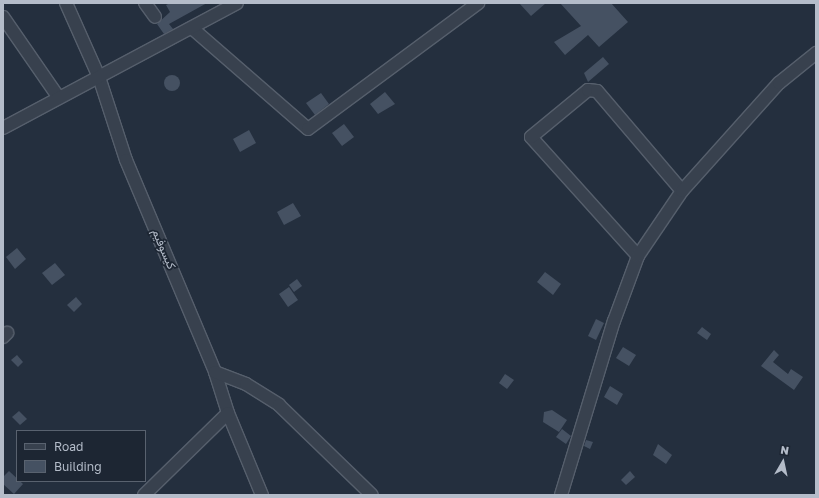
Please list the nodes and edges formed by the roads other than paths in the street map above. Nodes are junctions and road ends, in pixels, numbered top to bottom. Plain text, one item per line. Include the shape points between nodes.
1 (66, 3) edge
2 (145, 3) edge
3 (237, 3) edge
4 (478, 3) edge
5 (224, 6) edge
6 (3, 17) edge
7 (155, 17) dead end
8 (193, 30) junction
9 (816, 53) edge
10 (99, 78) junction
11 (59, 98) junction
12 (3, 128) edge
13 (682, 191) junction
14 (638, 256) junction
15 (215, 372) junction
16 (228, 413) junction
17 (144, 495) edge
18 (262, 495) edge
19 (372, 495) edge
20 (562, 495) edge

1 - 10 street, كيسوفيم
2 - 7 street
3 - 5 street
4 - 8 street via 308,129
5 - 8 street
6 - 11 street
8 - 10 street
9 - 13 street via 779,83
10 - 11 street
10 - 15 street, كيسوفيم via 126,160
11 - 12 street
13 - 14 street
13 - 14 street via 597,91 588,90 532,137
14 - 20 street via 614,321
15 - 16 street, كيسوفيم
15 - 19 street via 246,384 279,405
16 - 17 street
16 - 18 street, كيسوفيم

